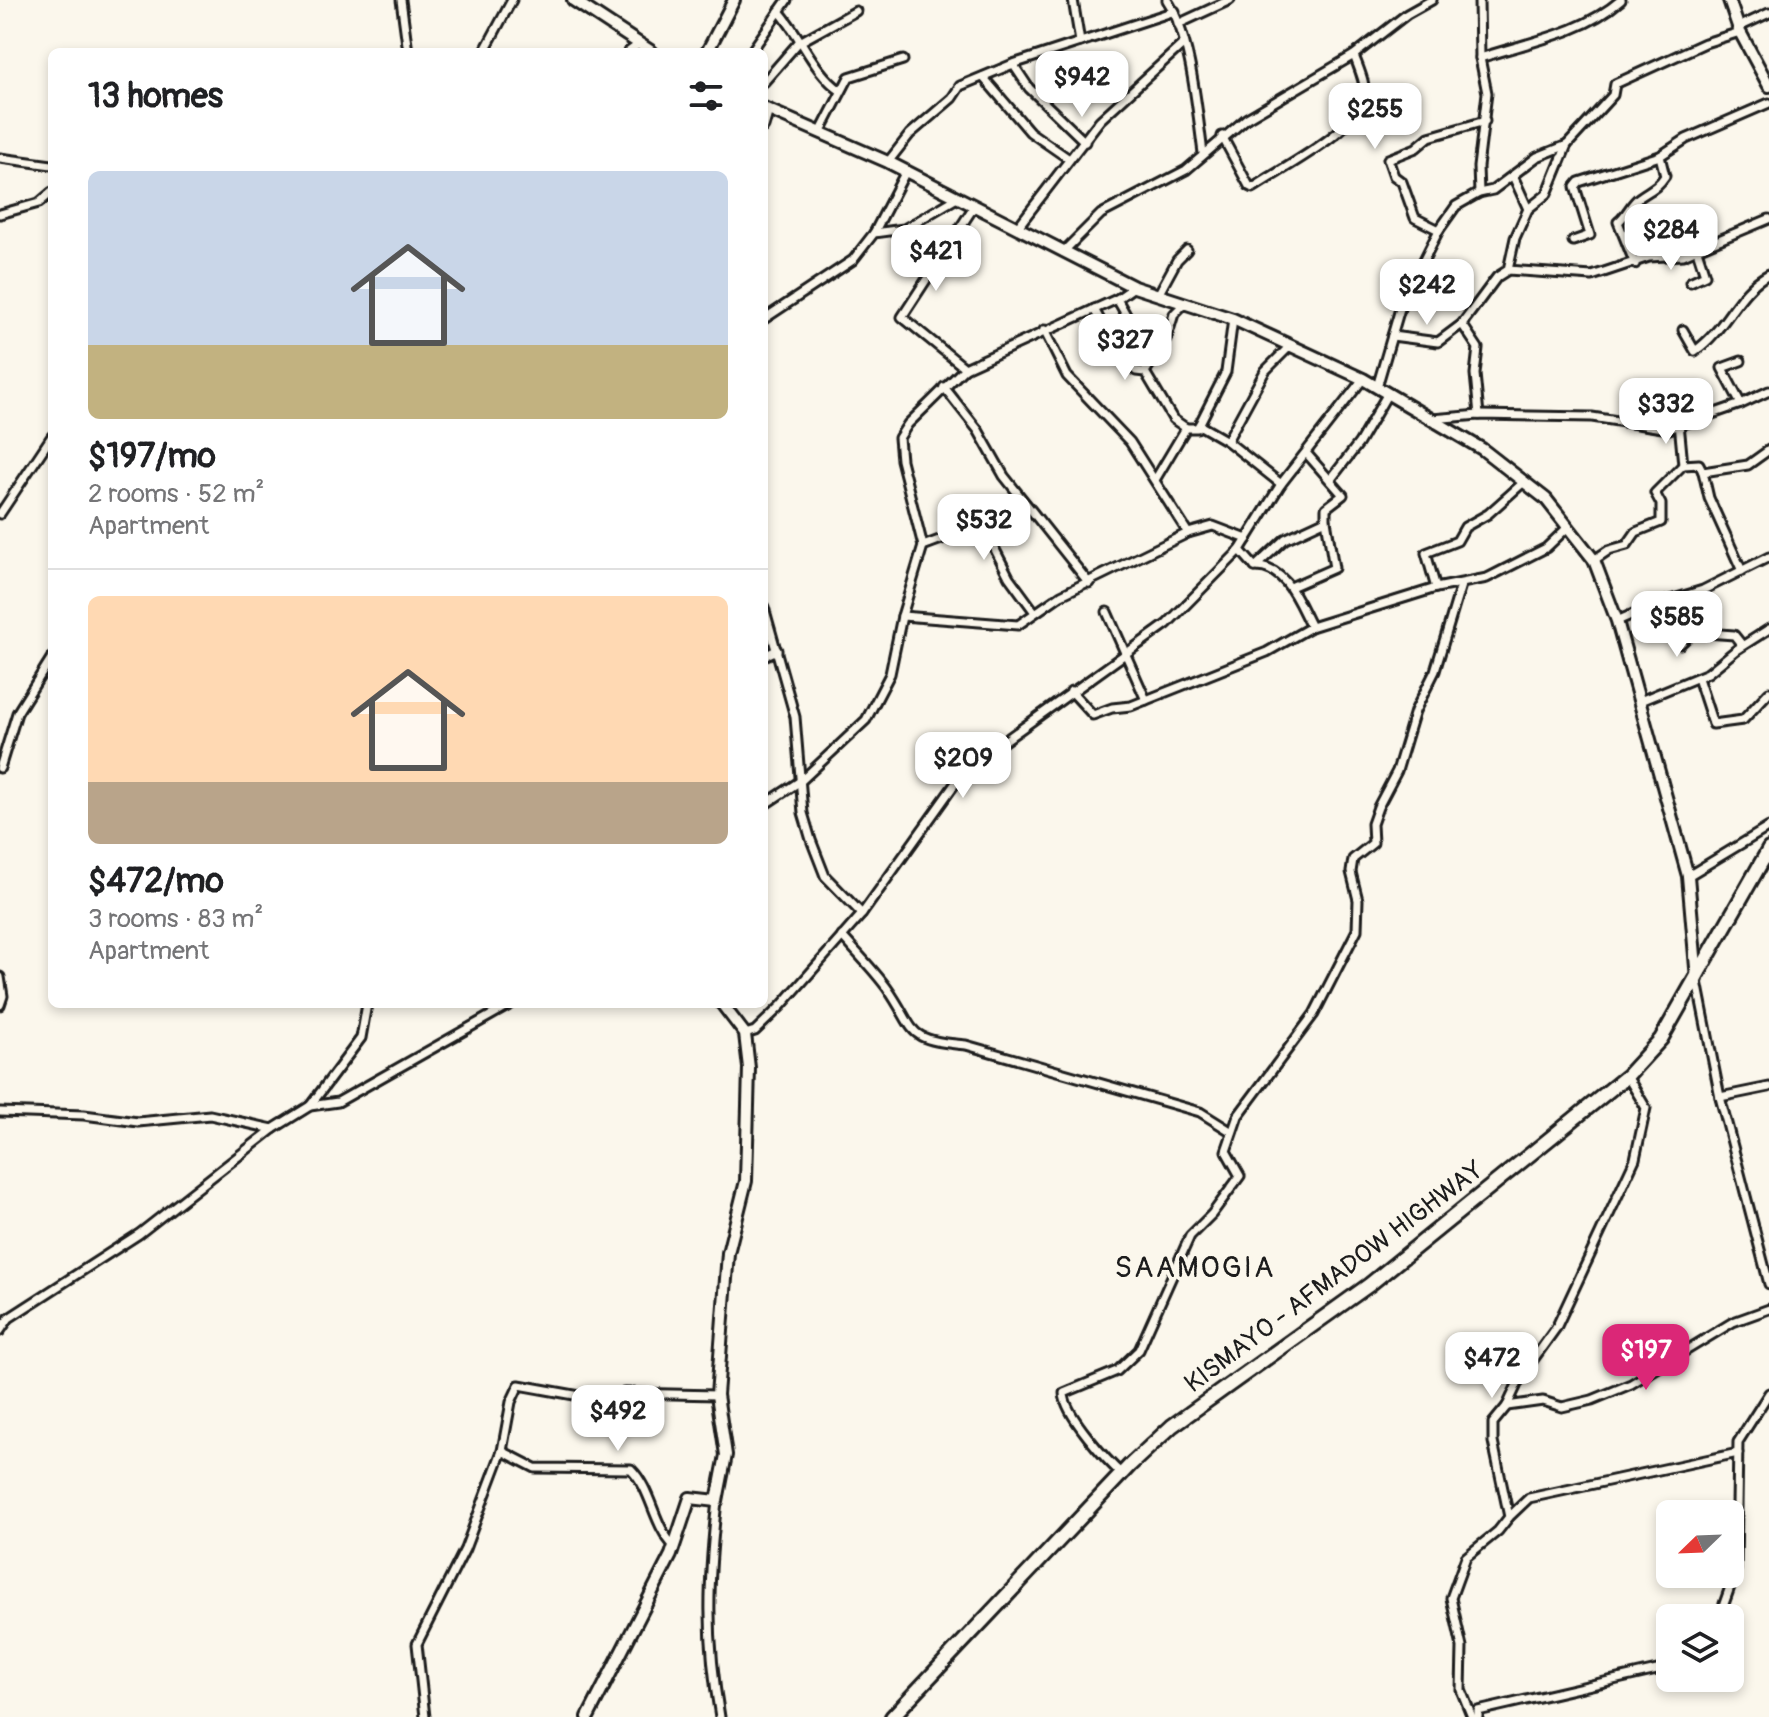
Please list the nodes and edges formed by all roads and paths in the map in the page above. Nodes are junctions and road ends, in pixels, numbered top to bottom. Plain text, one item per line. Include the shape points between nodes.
1 (401, 0) edge
2 (512, 0) edge
3 (573, 0) edge
4 (734, 0) edge
5 (787, 0) edge
6 (1073, 0) edge
7 (1167, 0) edge
8 (1230, 0) edge
9 (1432, 0) edge
10 (1479, 0) edge
11 (1621, 0) edge
12 (1729, 0) edge
13 (779, 11) junction
14 (856, 11) dead end
15 (1175, 11) junction
16 (1769, 13) edge
17 (1178, 24) junction
18 (1741, 29) junction
19 (802, 41) junction
20 (1080, 42) junction
21 (639, 44) junction
22 (1183, 44) junction
23 (407, 48) edge
24 (486, 48) edge
25 (634, 48) edge
26 (646, 48) edge
27 (709, 48) edge
28 (754, 48) edge
29 (1354, 55) junction
30 (1480, 58) junction
31 (903, 60) dead end
32 (1013, 64) junction
33 (1766, 70) edge
34 (983, 77) junction
35 (768, 78) edge
36 (1769, 86) edge
37 (841, 91) junction
38 (1769, 103) edge
39 (768, 110) edge
40 (1485, 121) junction
41 (821, 131) junction
42 (1222, 136) junction
43 (1085, 142) junction
44 (1567, 145) junction
45 (1203, 153) junction
46 (1660, 156) junction
47 (0, 158) edge
48 (1069, 159) junction
49 (888, 162) junction
50 (48, 164) edge
51 (906, 171) junction
52 (1513, 176) junction
53 (1479, 193) junction
54 (48, 195) edge
55 (957, 198) junction
56 (973, 208) junction
57 (1528, 209) junction
58 (0, 214) edge
59 (1769, 219) edge
60 (1017, 228) junction
61 (1439, 230) junction
62 (874, 233) junction
63 (1573, 241) dead end
64 (1187, 250) dead end
65 (1697, 250) junction
66 (1063, 252) junction
67 (1635, 264) junction
68 (1508, 270) junction
69 (1769, 274) edge
70 (1690, 282) dead end
71 (1134, 287) junction
72 (1158, 295) junction
73 (1117, 299) junction
74 (1185, 303) junction
75 (1094, 309) junction
76 (768, 316) edge
77 (1233, 319) junction
78 (1462, 324) junction
79 (1044, 330) junction
80 (1683, 330) dead end
81 (1392, 336) junction
82 (1291, 345) junction
83 (1152, 360) junction
84 (1741, 361) dead end
85 (965, 368) junction
86 (1145, 372) junction
87 (1363, 379) junction
88 (944, 387) junction
89 (1377, 387) junction
90 (1769, 391) edge
91 (1388, 393) junction
92 (1741, 404) junction
93 (1479, 415) junction
94 (1432, 419) junction
95 (1679, 423) junction
96 (1199, 425) junction
97 (1186, 428) junction
98 (1227, 441) junction
99 (48, 442) edge
100 (1769, 450) edge
101 (1307, 454) junction
102 (1683, 465) junction
103 (1703, 472) junction
104 (1331, 479) junction
105 (1155, 480) junction
106 (1525, 481) junction
107 (1281, 484) junction
108 (0, 514) edge
109 (1326, 520) junction
110 (1568, 527) junction
111 (1188, 533) junction
112 (1247, 539) junction
113 (923, 546) junction
114 (1240, 550) junction
115 (1769, 557) edge
116 (1594, 560) junction
117 (1255, 567) junction
118 (1742, 571) junction
119 (1089, 583) junction
120 (1461, 585) junction
121 (1293, 586) junction
122 (1436, 588) junction
123 (1654, 605) junction
124 (1034, 611) junction
125 (1107, 612) dead end
126 (902, 616) junction
127 (768, 620) edge
128 (1617, 621) junction
129 (1311, 627) junction
130 (1769, 629) edge
131 (1742, 645) junction
132 (777, 650) junction
133 (768, 654) edge
134 (1124, 656) junction
135 (48, 663) edge
136 (1698, 678) junction
137 (1071, 691) junction
138 (1769, 692) edge
139 (1146, 700) junction
140 (1640, 701) junction
141 (0, 768) edge
142 (802, 780) junction
143 (768, 802) edge
144 (1769, 827) edge
145 (1769, 849) edge
146 (1766, 867) edge
147 (1688, 876) junction
148 (862, 914) junction
149 (842, 936) junction
150 (0, 977) edge
151 (1697, 981) junction
152 (0, 1005) edge
153 (366, 1008) edge
154 (504, 1008) edge
155 (725, 1008) edge
156 (745, 1034) junction
157 (1627, 1076) junction
158 (1769, 1087) edge
159 (1720, 1097) junction
160 (310, 1106) junction
161 (0, 1112) edge
162 (273, 1129) junction
163 (1232, 1132) junction
164 (1769, 1284) edge
165 (1769, 1309) edge
166 (0, 1331) edge
167 (1769, 1393) edge
168 (717, 1395) junction
169 (1507, 1406) junction
170 (502, 1451) junction
171 (1738, 1453) junction
172 (1123, 1475) junction
173 (717, 1501) junction
174 (1509, 1517) junction
175 (674, 1546) junction
176 (1724, 1604) edge
177 (1656, 1670) edge
178 (425, 1717) edge
179 (588, 1717) edge
180 (720, 1717) edge
181 (892, 1717) edge
182 (1475, 1717) edge

1 - 23 street
2 - 24 street
3 - 21 street
4 - 27 street
5 - 13 street
6 - 20 street
7 - 15 street
8 - 17 street
9 - 29 street
10 - 30 street
11 - 30 street via 1566,31
12 - 18 street
13 - 19 street
13 - 28 street
14 - 19 street
15 - 17 street
15 - 20 street
16 - 18 street
17 - 22 street
18 - 33 street
18 - 44 street via 1615,84 1613,95
19 - 35 street
19 - 37 street via 822,77
20 - 32 street
21 - 25 street
21 - 26 street
22 - 43 street via 1138,81
22 - 45 street
29 - 42 street
29 - 42 street via 1365,91 1355,112 1330,139 1253,188
30 - 40 street via 1487,93
31 - 37 street via 852,75
32 - 34 street
32 - 43 street via 1029,88
33 - 36 street
34 - 48 street via 1030,132
34 - 49 street via 960,86
37 - 41 street
38 - 46 street
39 - 41 street
40 - 53 street
40 - 61 street via 1429,137 1388,159 1415,218
41 - 49 street
42 - 45 street
43 - 48 street
44 - 52 street via 1537,157
44 - 57 street via 1547,194
45 - 66 street via 1166,183 1092,220
46 - 63 street via 1579,182 1575,187 1590,235
46 - 67 street via 1665,176 1618,222
47 - 50 street
48 - 60 street
49 - 51 street
51 - 55 street
51 - 62 street
52 - 53 street
52 - 57 street
53 - 61 street via 1456,206
54 - 58 street
55 - 56 street
55 - 62 street via 904,229
56 - 60 street
56 - 85 street via 902,317
57 - 68 street
59 - 65 street
60 - 66 street
61 - 81 street via 1401,305
62 - 76 street via 853,260
64 - 72 street
65 - 67 street
65 - 70 street via 1705,275
66 - 71 street
67 - 68 street via 1592,276
68 - 78 street
69 - 80 street via 1748,285 1725,325 1695,351
71 - 72 street
71 - 73 street
72 - 74 street
73 - 75 street
73 - 83 street
74 - 77 street
74 - 83 street via 1174,314 1166,340
75 - 79 street
75 - 86 street via 1117,352 1136,371
77 - 82 street
77 - 96 street via 1226,372
78 - 81 street via 1434,343
78 - 93 street via 1478,348
79 - 85 street
79 - 105 street via 1067,376 1101,407
81 - 89 street
82 - 87 street
82 - 98 street via 1265,371
83 - 86 street
84 - 92 street via 1722,368
85 - 88 street
86 - 97 street via 1173,419
87 - 89 street
87 - 101 street
88 - 113 street via 899,438
88 - 119 street via 978,430 1004,476
89 - 91 street
90 - 92 street
91 - 94 street
91 - 104 street
92 - 95 street
93 - 94 street
93 - 95 street via 1599,418 1664,429
94 - 106 street
95 - 102 street
96 - 97 street
96 - 98 street
97 - 105 street
98 - 107 street
99 - 108 street
100 - 103 street via 1748,465
101 - 104 street
101 - 107 street
102 - 103 street via 1699,464
102 - 116 street via 1655,493 1661,522
103 - 118 street
104 - 109 street via 1343,495 1324,511
105 - 111 street
106 - 110 street
106 - 122 street via 1465,527 1457,541 1426,553
107 - 112 street
109 - 117 street via 1285,539
109 - 121 street via 1334,568
110 - 116 street
110 - 120 street via 1546,548 1517,564
111 - 112 street via 1213,526
111 - 119 street
112 - 114 street
113 - 124 street via 982,524 1009,577
113 - 126 street
114 - 117 street
114 - 134 street via 1167,624
115 - 118 street
116 - 128 street
117 - 121 street via 1264,566
118 - 123 street
119 - 124 street
120 - 122 street
120 - 163 street via 1435,671 1372,824 1373,843 1353,859 1357,930 1318,1006 1238,1116
121 - 129 street
122 - 129 street
123 - 128 street
123 - 131 street via 1680,644 1693,632 1734,635
124 - 126 street via 1018,625
125 - 134 street
126 - 142 street via 890,674 866,720
127 - 132 street
128 - 140 street
129 - 139 street via 1267,652
130 - 131 street
131 - 136 street
132 - 133 street
132 - 142 street via 795,717
134 - 137 street
134 - 139 street
135 - 141 street via 17,713
136 - 138 street via 1713,724 1743,720
136 - 140 street
137 - 139 street via 1093,715
137 - 148 street via 957,781
140 - 147 street
142 - 143 street
142 - 148 street via 803,813 825,876
144 - 147 street
145 - 146 main road, KISMAYO - AFMADOW HIGHWAY
146 - 151 main road, KISMAYO - AFMADOW HIGHWAY
147 - 151 street
148 - 149 street
149 - 156 street via 781,1006
149 - 163 street via 888,989 909,1030 936,1043 966,1045 1200,1112
150 - 152 street
151 - 157 main road, KISMAYO - AFMADOW HIGHWAY via 1661,1039
151 - 159 street
153 - 160 street via 361,1038
154 - 160 street via 338,1102
155 - 156 street
156 - 168 street via 746,1181 728,1253
157 - 169 street via 1646,1108 1635,1159 1556,1328
157 - 172 main road, KISMAYO - AFMADOW HIGHWAY via 1369,1285 1172,1426
158 - 159 street
159 - 164 street
160 - 162 street
161 - 162 street via 138,1122 210,1115
162 - 166 street via 139,1234 9,1318
163 - 172 street via 1226,1151 1240,1176 1185,1244 1139,1350 1117,1371 1064,1393 1085,1432
165 - 169 street via 1733,1322 1631,1384 1592,1400 1562,1407 1543,1401
167 - 171 street via 1738,1442
168 - 170 street via 625,1393 591,1398 519,1385
168 - 173 street via 726,1455
169 - 174 street via 1493,1423 1493,1442
170 - 175 street via 535,1468 631,1469
170 - 178 street via 465,1549 417,1644
171 - 174 street via 1529,1498
171 - 176 street via 1736,1570
172 - 181 main road, KISMAYO - AFMADOW HIGHWAY
173 - 175 street via 690,1498
173 - 180 street via 709,1572 709,1656
174 - 182 street via 1466,1557 1451,1598 1462,1647 1461,1690
175 - 179 street
177 - 182 street via 1478,1711

